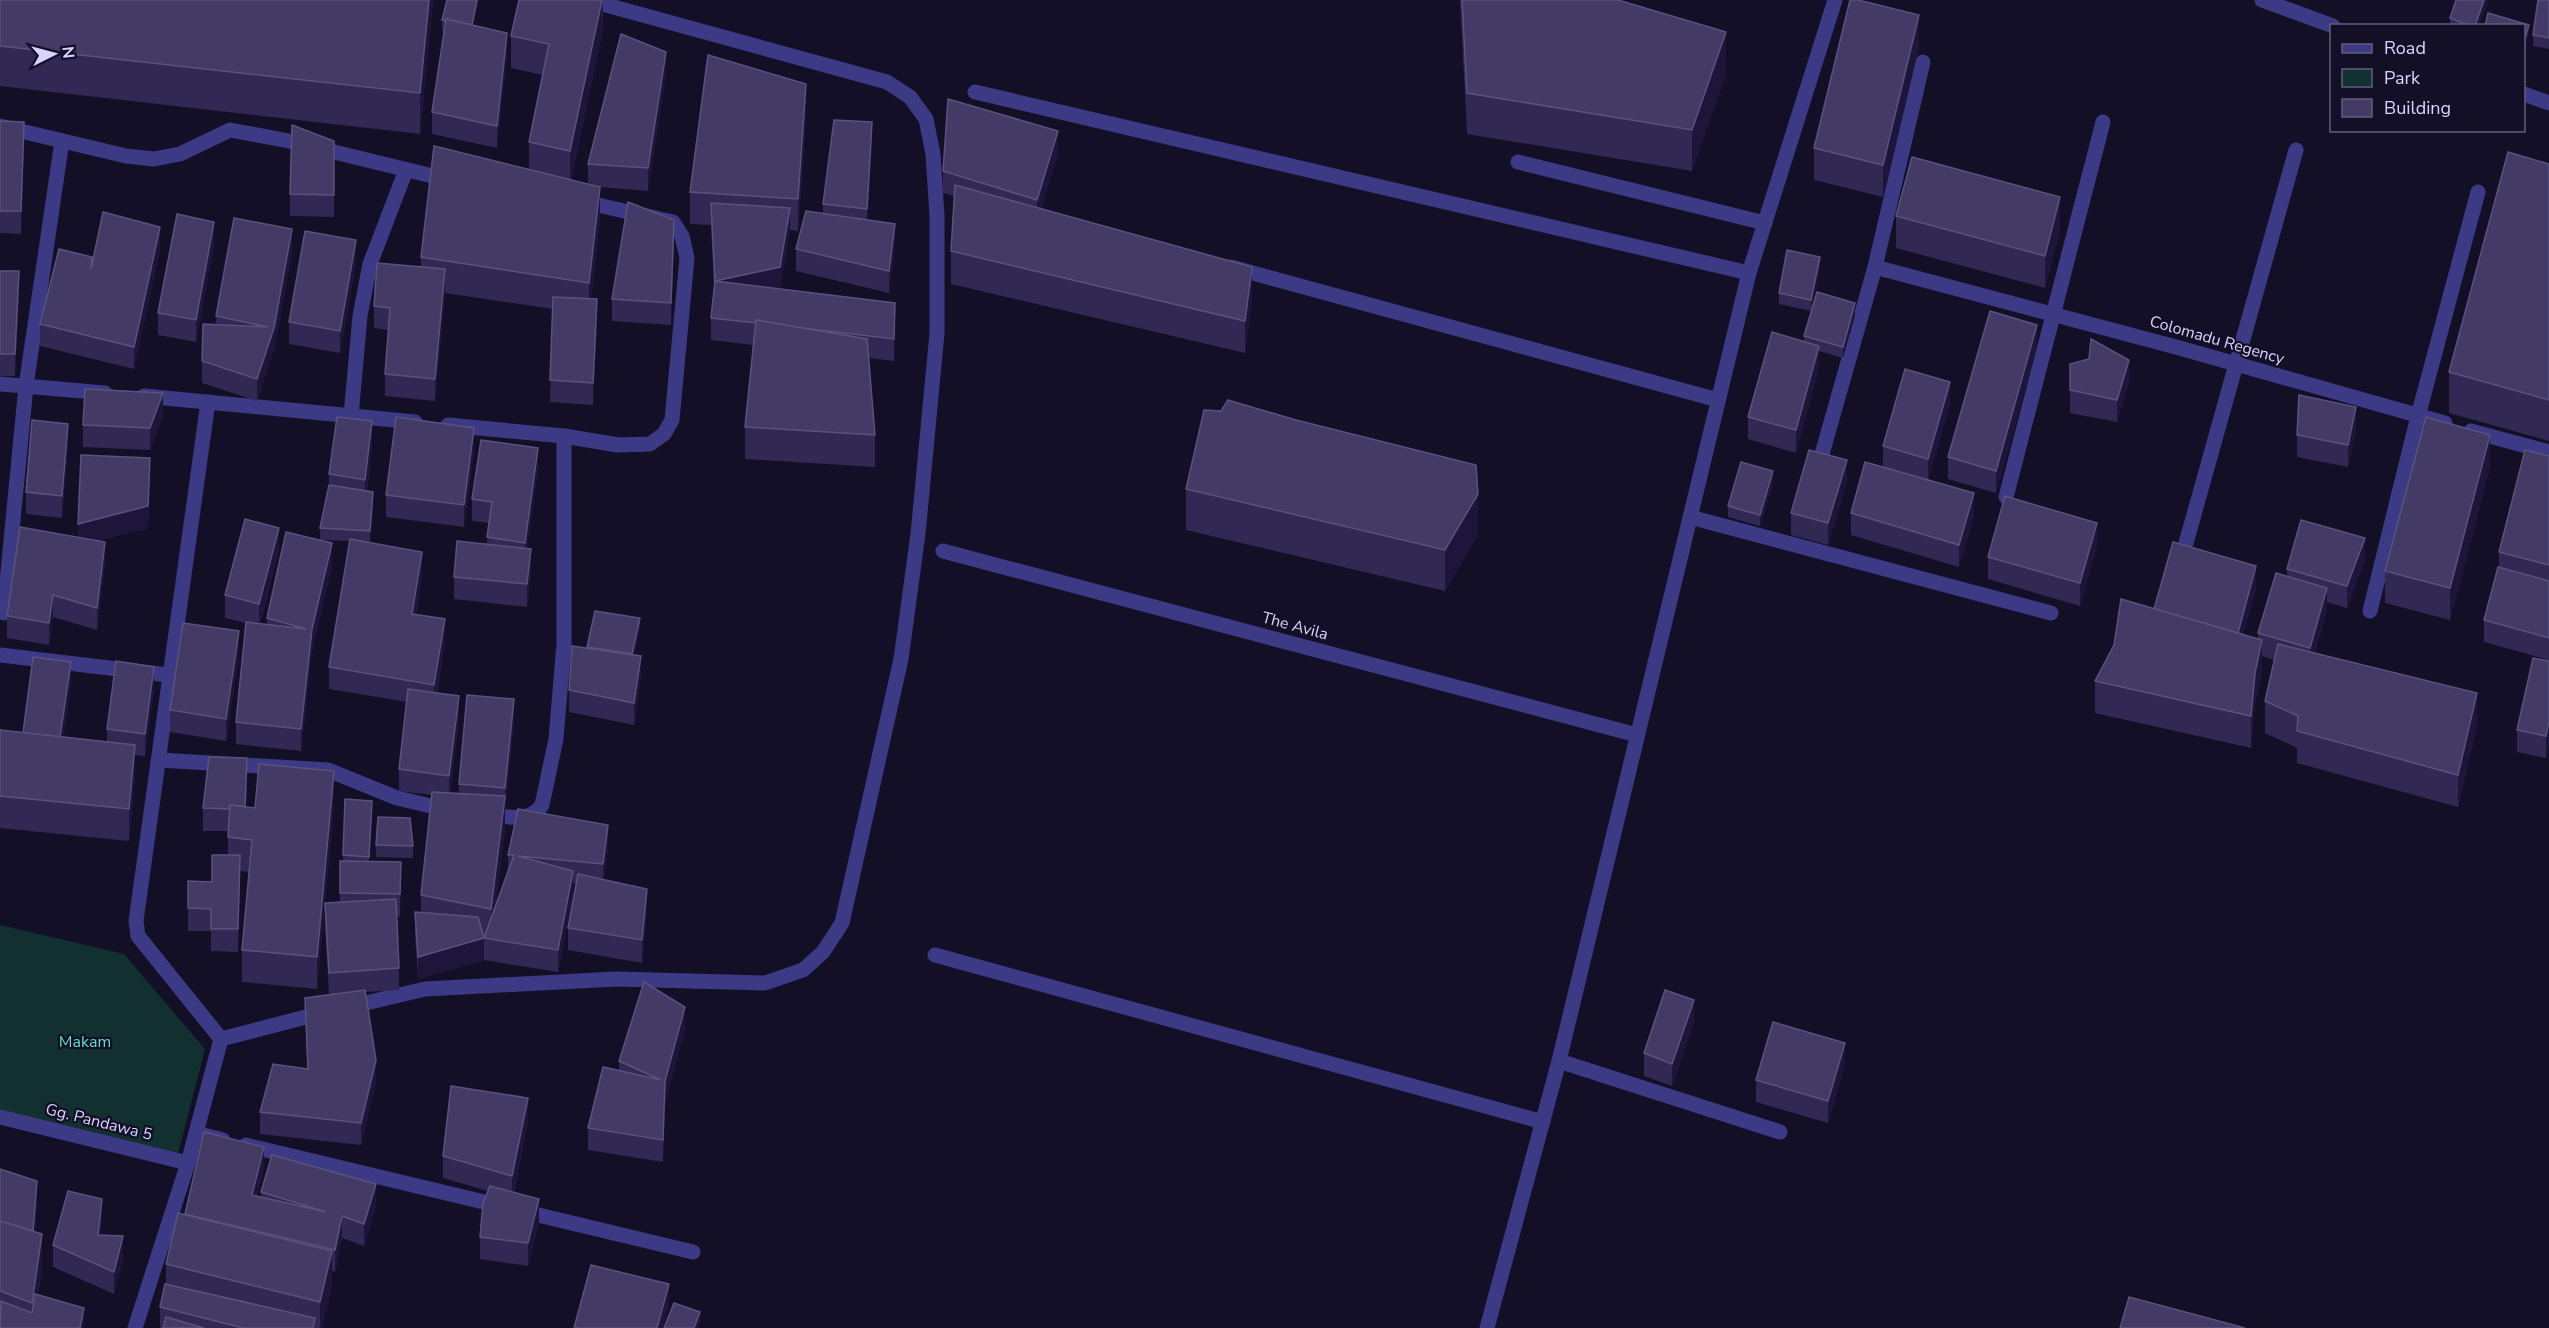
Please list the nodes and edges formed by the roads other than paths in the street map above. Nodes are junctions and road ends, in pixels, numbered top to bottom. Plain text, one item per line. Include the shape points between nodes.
1 (588, 0) edge
2 (1836, 0) edge
3 (2262, 0) edge
4 (2330, 25) edge
5 (1923, 62) dead end
6 (975, 92) dead end
7 (2525, 95) edge
8 (2549, 104) edge
9 (2103, 122) dead end
10 (0, 126) edge
11 (62, 141) junction
12 (2296, 150) dead end
13 (1518, 162) dead end
14 (406, 170) junction
15 (465, 182) edge
16 (2478, 192) dead end
17 (567, 199) edge
18 (1765, 223) junction
19 (1213, 263) edge
20 (1875, 267) junction
21 (1749, 273) junction
22 (2052, 314) junction
23 (2237, 364) junction
24 (0, 384) edge
25 (26, 386) junction
26 (1718, 400) junction
27 (208, 402) junction
28 (351, 416) junction
29 (2418, 416) junction
30 (564, 436) junction
31 (2549, 452) edge
32 (1822, 454) edge
33 (2006, 497) edge
34 (1690, 517) junction
35 (2186, 543) edge
36 (944, 551) dead end
37 (2370, 611) dead end
38 (3, 613) dead end
39 (2050, 613) dead end
40 (0, 655) edge
41 (168, 675) junction
42 (1637, 735) junction
43 (159, 760) junction
44 (934, 955) dead end
45 (220, 1039) junction
46 (1560, 1061) junction
47 (0, 1117) edge
48 (1543, 1122) junction
49 (1780, 1132) dead end
50 (196, 1133) junction
51 (188, 1163) junction
52 (693, 1252) dead end
53 (135, 1328) edge
54 (1487, 1328) edge

1 - 45 street via 886,82 910,97 926,119 942,201 937,333 918,534 901,659 842,923 823,952 803,970 765,984 616,979 425,989
2 - 18 street
3 - 4 street
5 - 20 street
6 - 21 street
7 - 8 street
9 - 22 street
10 - 11 street
11 - 14 street via 154,159 180,154 230,130
11 - 25 street
12 - 23 street
13 - 18 street
14 - 15 street
14 - 28 street via 370,264 360,316
16 - 29 street
17 - 30 street via 674,222 687,258 672,420 664,434 650,444 618,445
18 - 21 street
19 - 26 street
20 - 22 street, Colomadu Regency
20 - 32 street
21 - 26 street
22 - 23 street, Colomadu Regency
22 - 33 street
23 - 29 street, Colomadu Regency
23 - 35 street
24 - 25 street
25 - 27 street
25 - 38 street
26 - 34 street
27 - 28 street
27 - 41 street
28 - 30 street
29 - 31 street, Colomadu Regency
29 - 37 street
30 - 43 street via 564,643 556,739 542,805 536,814 528,817 456,812 397,798 328,770
34 - 39 street
34 - 42 street
36 - 42 street, The Avila
40 - 41 street
41 - 43 street
42 - 46 street
43 - 45 street via 136,921 138,936
44 - 48 street
45 - 50 street
46 - 48 street
46 - 49 street
47 - 51 street, Gg. Pandawa 5
48 - 54 street
50 - 51 street
50 - 52 street
51 - 53 street

